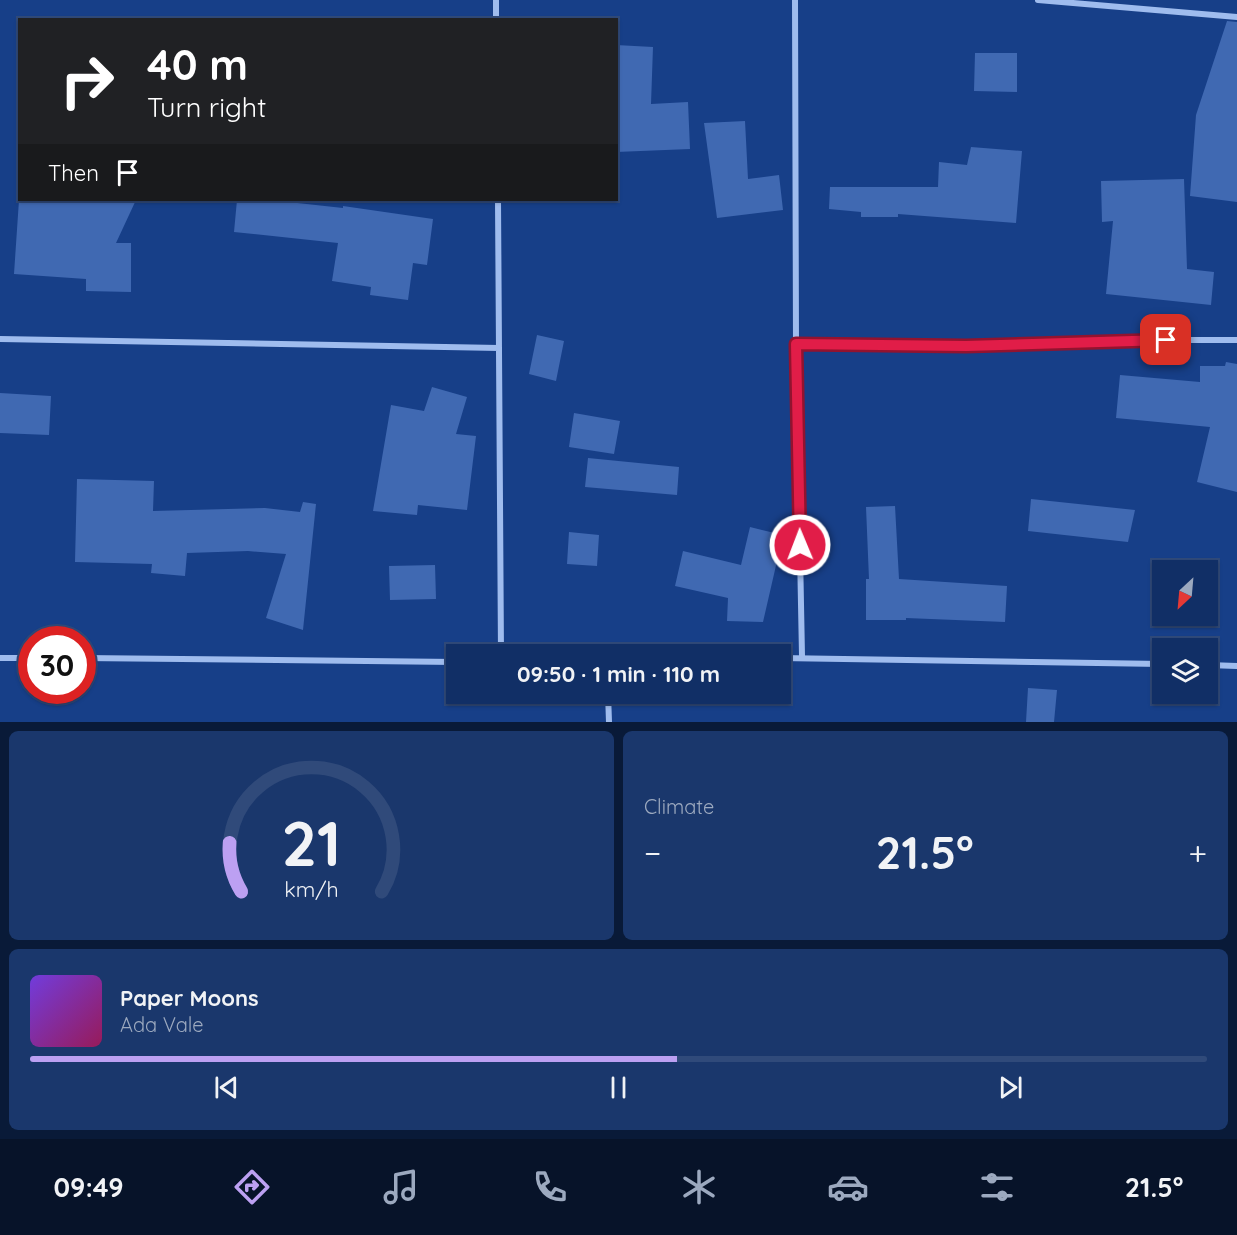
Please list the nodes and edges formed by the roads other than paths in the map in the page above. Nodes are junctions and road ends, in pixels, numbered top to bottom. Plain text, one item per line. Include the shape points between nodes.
1 (496, 0) edge
2 (795, 0) edge
3 (1038, 0) edge
4 (1237, 17) edge
5 (496, 18) edge
6 (498, 201) edge
7 (0, 339) edge
8 (1237, 340) edge
9 (796, 344) junction
10 (499, 348) junction
11 (501, 644) edge
12 (791, 656) edge
13 (802, 656) junction
14 (0, 658) edge
15 (18, 658) edge
16 (96, 658) edge
17 (446, 662) edge
18 (1152, 664) edge
19 (1218, 665) edge
20 (1237, 666) edge
21 (608, 704) edge
22 (609, 722) edge

1 - 5 street
2 - 9 street
3 - 4 street
6 - 10 street
7 - 10 street
8 - 9 street via 1096,340 966,346
9 - 13 street
10 - 11 street
12 - 13 street
13 - 18 street
14 - 15 street
16 - 17 street
19 - 20 street
21 - 22 street

